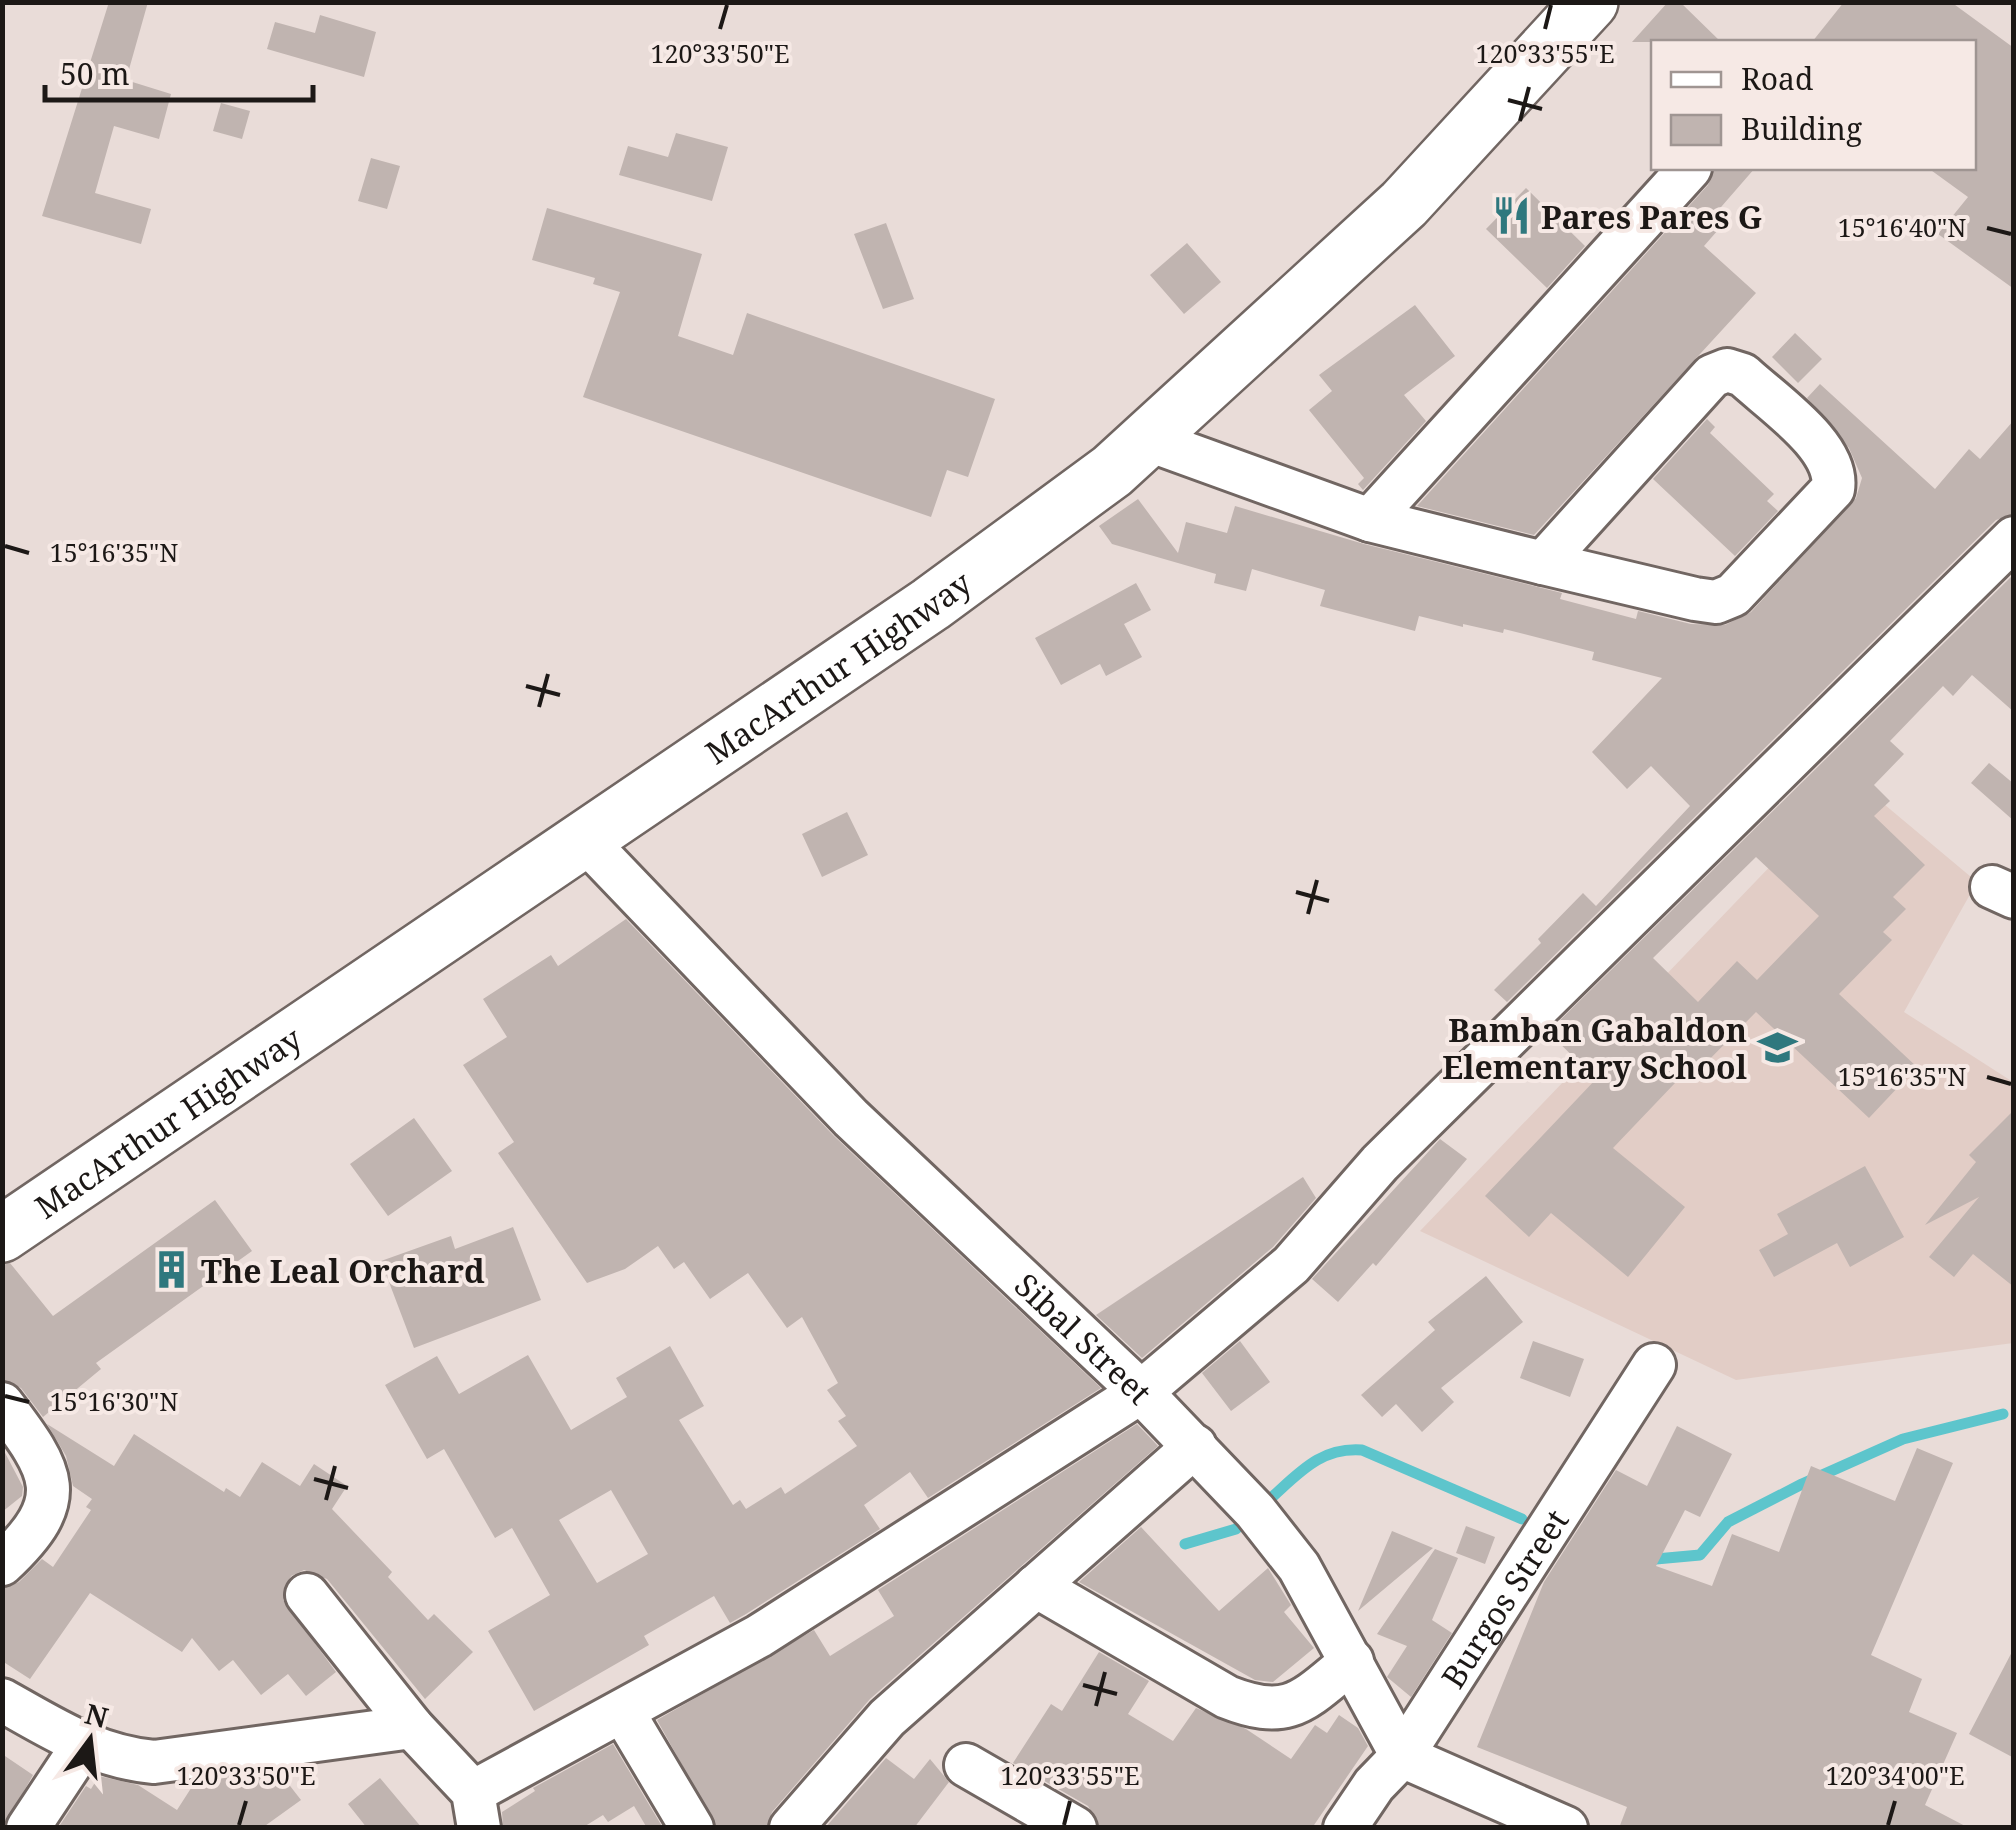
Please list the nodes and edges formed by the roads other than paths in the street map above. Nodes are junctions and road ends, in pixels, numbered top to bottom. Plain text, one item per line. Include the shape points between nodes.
1 (1590, 2) edge
2 (1688, 170) edge
3 (1146, 439) junction
4 (1370, 520) junction
5 (2014, 538) edge
6 (1543, 563) junction
7 (583, 838) junction
8 (2, 1234) edge
9 (1654, 1365) dead end
10 (1141, 1392) junction
11 (2, 1404) edge
12 (1195, 1446) junction
13 (2, 1564) edge
14 (1036, 1586) junction
15 (307, 1595) dead end
16 (1352, 1661) junction
17 (2, 1700) edge
18 (623, 1712) junction
19 (412, 1727) junction
20 (83, 1745) junction
21 (1402, 1756) junction
22 (966, 1764) dead end
23 (476, 1810) edge
24 (28, 1828) edge
25 (692, 1828) edge
26 (790, 1828) edge
27 (1075, 1828) edge
28 (1346, 1828) edge
29 (1566, 1828) edge

1 - 3 highway, MacArthur Highway via 1404,204
2 - 4 street
3 - 4 street
3 - 7 highway, MacArthur Highway via 932,604
4 - 6 street
5 - 10 street via 1380,1163 1291,1264
6 - 6 street via 1712,376 1727,370 1743,375 1828,454 1836,473 1833,490 1733,595 1716,602
7 - 8 highway, MacArthur Highway
7 - 10 street, Sibal Street via 851,1118
9 - 21 street, Burgos Street
10 - 12 street, Sibal Street
10 - 18 street via 759,1636
11 - 13 street via 42,1456 51,1489 38,1528
12 - 14 street
12 - 16 street, Sibal Street via 1298,1568
14 - 16 street via 1253,1708 1286,1709 1301,1702
14 - 26 street via 887,1718
15 - 19 street
16 - 21 street, Sibal Street
17 - 20 street
18 - 23 street
18 - 25 street
19 - 20 street via 154,1762
19 - 23 street
20 - 24 street
21 - 28 street, Burgos Street
21 - 29 street
22 - 27 street

